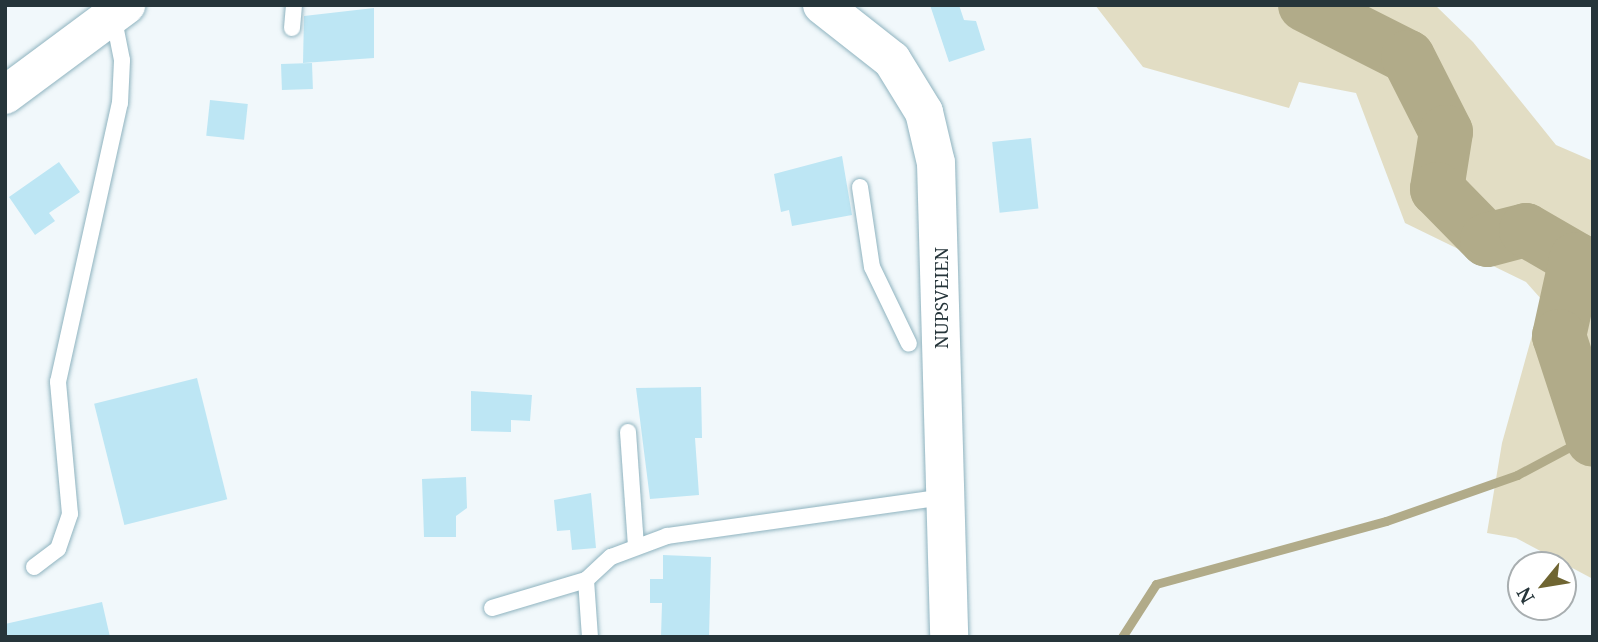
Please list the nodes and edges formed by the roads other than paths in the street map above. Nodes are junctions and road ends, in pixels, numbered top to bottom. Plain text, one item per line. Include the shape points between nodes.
1 (294, 5) edge
2 (822, 5) edge
3 (119, 10) edge
4 (292, 28) dead end
5 (5, 94) edge
6 (860, 187) dead end
7 (909, 344) dead end
8 (628, 432) dead end
9 (944, 496) junction
10 (636, 546) junction
11 (34, 568) dead end
12 (586, 580) junction
13 (492, 608) dead end
14 (590, 637) edge
15 (949, 637) edge

1 - 4 lane
2 - 9 main road, NUPSVEIEN via 892,60 929,127 939,193
3 - 5 main road
3 - 11 lane via 120,103 58,382 70,514 58,549
6 - 7 lane via 872,267
8 - 10 lane
9 - 10 lane via 708,528
9 - 15 main road, NUPSVEIEN
10 - 12 lane via 599,564
12 - 13 lane
12 - 14 lane

